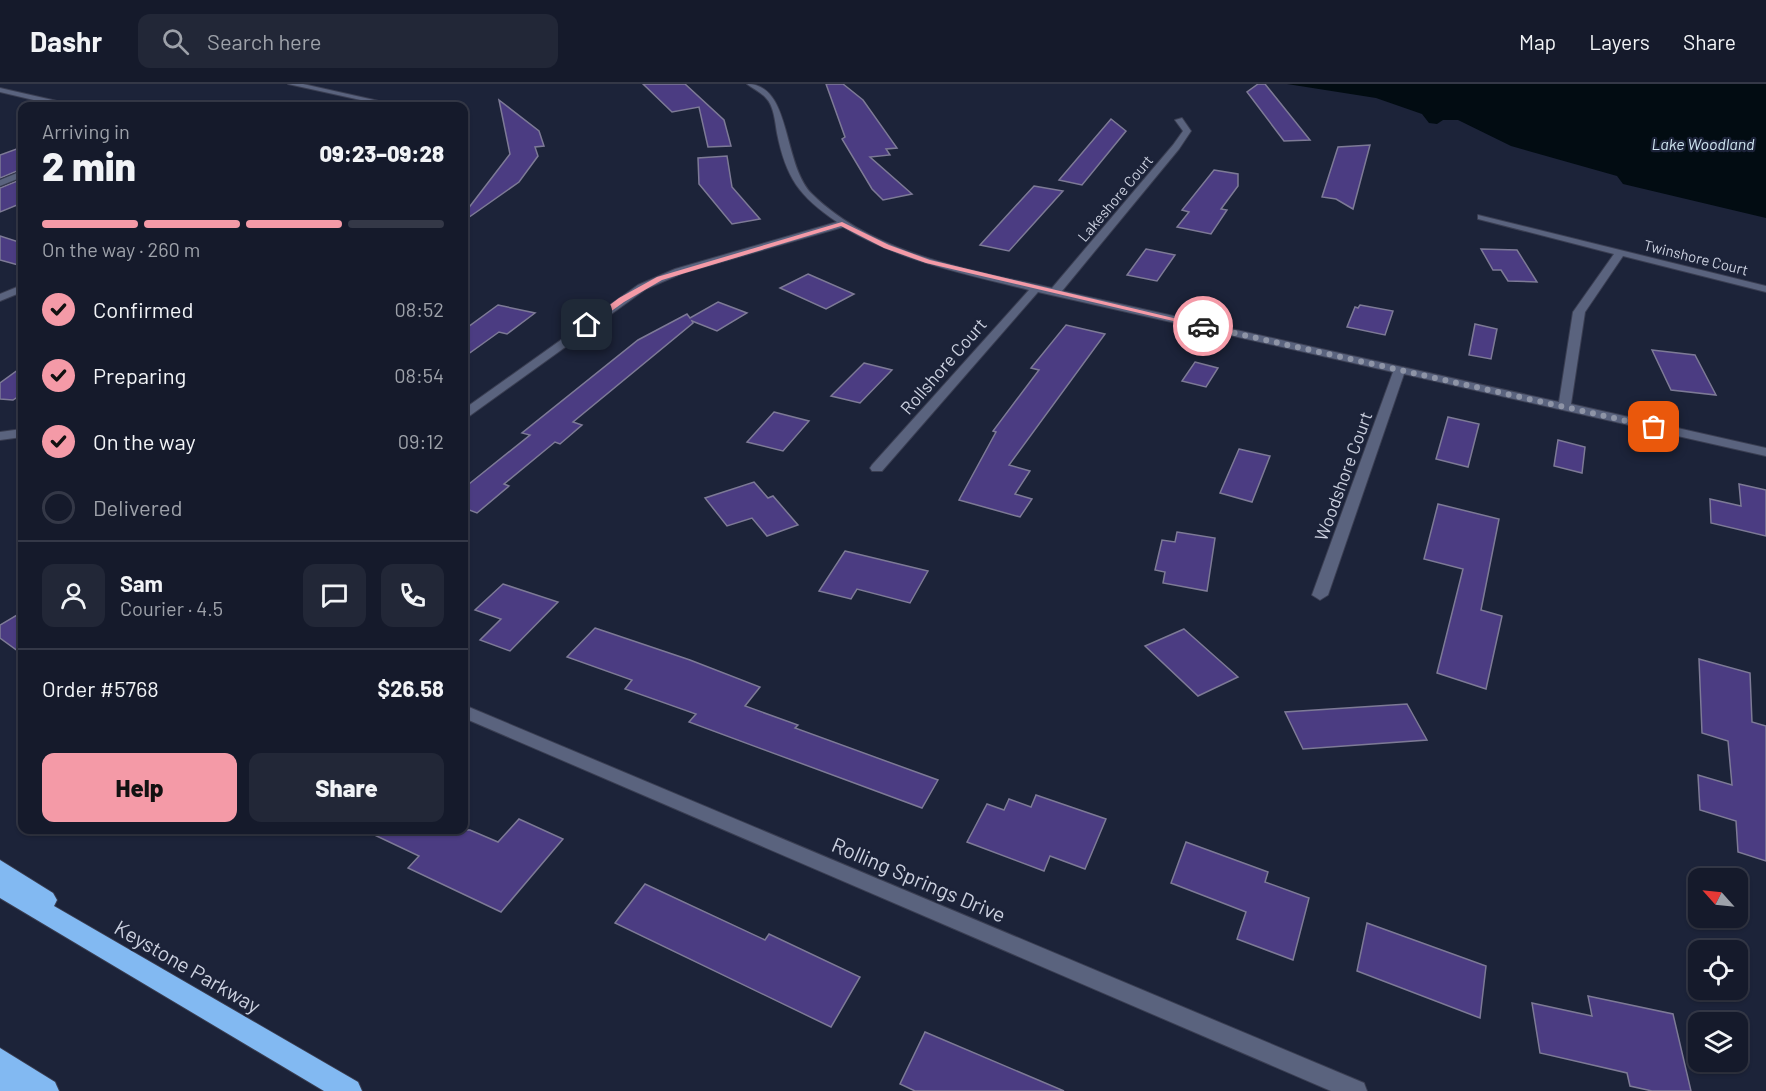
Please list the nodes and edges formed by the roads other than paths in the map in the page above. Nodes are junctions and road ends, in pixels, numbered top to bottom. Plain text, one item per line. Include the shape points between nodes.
1 (292, 84) edge
2 (751, 84) edge
3 (0, 90) edge
4 (50, 102) edge
5 (378, 102) edge
6 (1179, 120) dead end
7 (18, 176) edge
8 (0, 183) edge
9 (1481, 217) dead end
10 (842, 224) junction
11 (1619, 254) junction
12 (0, 287) edge
13 (1036, 288) junction
14 (18, 289) edge
15 (1766, 290) edge
16 (1055, 292) junction
17 (0, 298) edge
18 (1400, 370) junction
19 (1564, 406) junction
20 (468, 411) edge
21 (18, 434) edge
22 (0, 436) edge
23 (1766, 452) edge
24 (877, 468) dead end
25 (1320, 595) dead end
26 (468, 713) edge
27 (0, 869) edge
28 (0, 886) edge
29 (175, 990) junction
30 (0, 1060) edge
31 (0, 1080) edge
32 (19, 1091) edge
33 (46, 1091) edge
34 (350, 1091) edge
35 (1356, 1091) edge

1 - 5 street
2 - 10 street via 769,96 775,106 799,185
3 - 4 street
6 - 16 street, Lakeshore Court via 1187,130 1176,147
7 - 8 street
9 - 11 street, Twinshore Court
10 - 13 street via 886,247 928,261
10 - 20 street via 679,271 642,287
11 - 15 street, Twinshore Court
11 - 19 street, Twinshore Court via 1579,312
12 - 14 street
13 - 16 street
13 - 24 street, Rollshore Court
14 - 17 street
16 - 18 street
18 - 19 street
18 - 25 street, Woodshore Court
19 - 23 street
21 - 22 street
26 - 35 street, Rolling Springs Drive
27 - 29 highway
28 - 29 highway, Keystone Parkway
29 - 34 highway, Keystone Parkway
30 - 33 highway
31 - 32 highway

